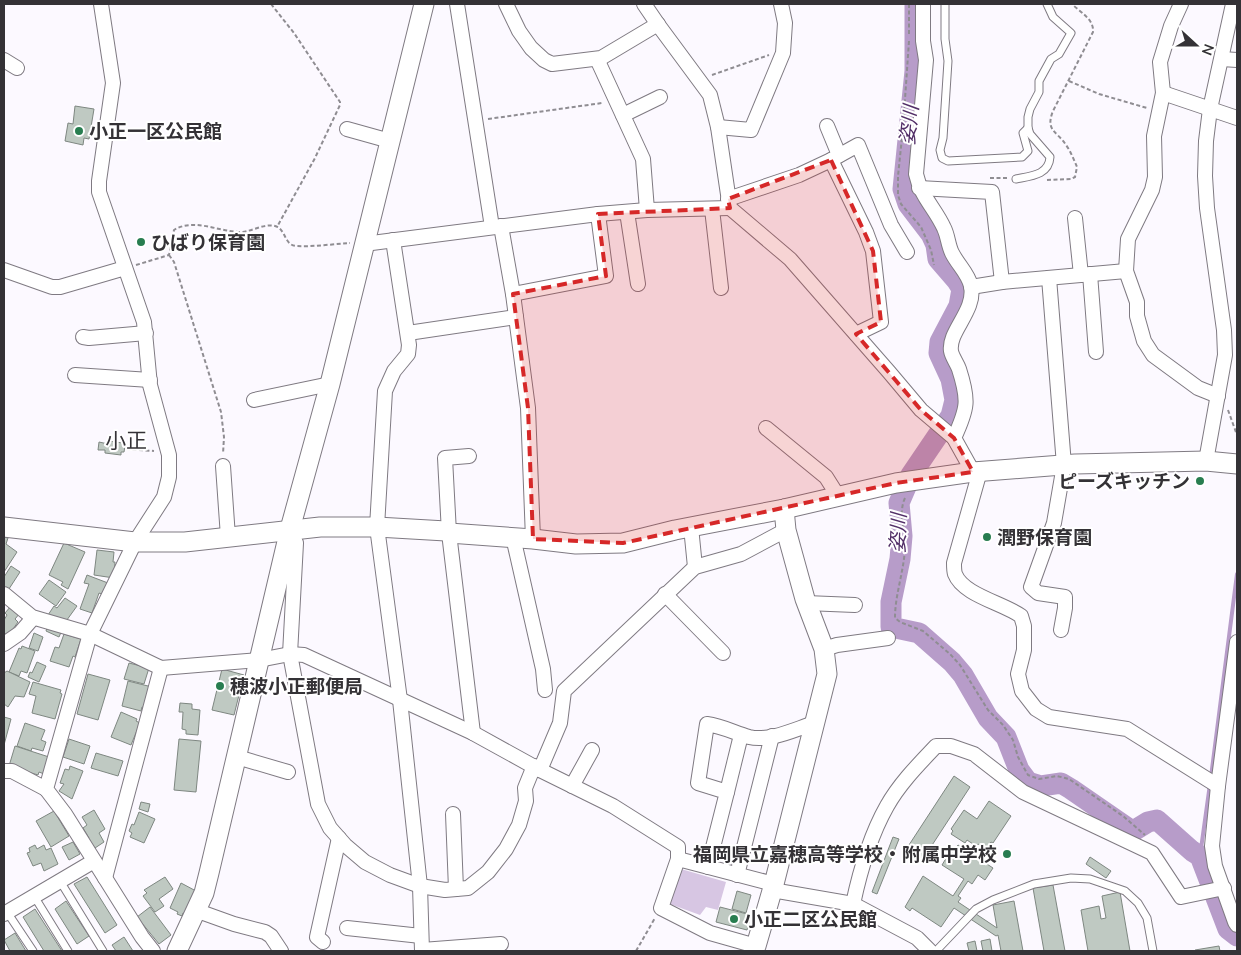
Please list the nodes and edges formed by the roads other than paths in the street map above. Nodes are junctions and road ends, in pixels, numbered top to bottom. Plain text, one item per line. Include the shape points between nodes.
1 (101, 4) edge
2 (424, 4) edge
3 (457, 4) edge
4 (506, 4) edge
5 (644, 4) edge
6 (781, 4) edge
7 (923, 4) edge
8 (945, 4) edge
9 (1047, 4) edge
10 (1181, 4) edge
11 (1233, 4) edge
12 (658, 24) junction
13 (596, 59) junction
14 (1222, 59) junction
15 (4, 60) edge
16 (1237, 60) edge
17 (18, 68) dead end
18 (1163, 93) junction
19 (660, 97) dead end
20 (1210, 109) junction
21 (624, 115) junction
22 (1237, 118) edge
23 (827, 126) dead end
24 (718, 127) junction
25 (1028, 128) junction
26 (347, 129) dead end
27 (390, 141) junction
28 (835, 158) junction
29 (1016, 179) dead end
30 (919, 188) junction
31 (729, 203) junction
32 (712, 209) junction
33 (647, 210) junction
34 (627, 212) junction
35 (598, 214) junction
36 (1075, 218) dead end
37 (496, 226) junction
38 (393, 240) junction
39 (364, 243) junction
40 (907, 252) dead end
41 (125, 268) junction
42 (4, 270) edge
43 (1126, 271) junction
44 (1085, 275) junction
45 (1049, 278) junction
46 (1002, 282) junction
47 (638, 284) dead end
48 (971, 287) junction
49 (720, 288) dead end
50 (513, 294) junction
51 (516, 317) junction
52 (146, 333) junction
53 (408, 333) junction
54 (856, 334) junction
55 (83, 337) dead end
56 (1096, 352) dead end
57 (75, 375) dead end
58 (150, 380) junction
59 (330, 384) junction
60 (1218, 396) junction
61 (254, 400) dead end
62 (766, 428) dead end
63 (954, 438) junction
64 (469, 456) dead end
65 (1206, 461) junction
66 (1237, 464) edge
67 (1064, 465) junction
68 (223, 466) road end
69 (977, 471) junction
70 (838, 496) junction
71 (784, 509) junction
72 (4, 527) edge
73 (377, 527) junction
74 (691, 527) junction
75 (290, 530) junction
76 (786, 530) junction
77 (449, 533) junction
78 (228, 537) junction
79 (513, 537) junction
80 (533, 539) junction
81 (135, 542) junction
82 (695, 567) junction
83 (4, 594) edge
84 (665, 594) junction
85 (806, 603) junction
86 (856, 605) dead end
87 (33, 618) junction
88 (1061, 630) dead end
89 (90, 634) junction
90 (888, 638) dead end
91 (4, 644) edge
92 (1237, 646) edge
93 (824, 650) junction
94 (723, 653) dead end
95 (290, 654) junction
96 (259, 660) junction
97 (161, 668) junction
98 (545, 690) dead end
99 (400, 700) junction
100 (815, 722) junction
101 (473, 733) junction
102 (742, 734) junction
103 (772, 736) junction
104 (592, 750) dead end
105 (236, 757) junction
106 (537, 768) junction
107 (7, 769) edge
108 (288, 772) dead end
109 (572, 786) junction
110 (1218, 786) junction
111 (46, 789) junction
112 (727, 792) junction
113 (453, 814) dead end
114 (339, 838) junction
115 (678, 859) junction
116 (94, 861) junction
117 (708, 867) junction
118 (737, 875) junction
119 (106, 878) junction
120 (60, 881) junction
121 (420, 886) junction
122 (773, 887) junction
123 (1224, 888) junction
124 (456, 889) junction
125 (34, 896) junction
126 (853, 904) junction
127 (195, 910) junction
128 (6, 913) edge
129 (1237, 925) edge
130 (347, 928) dead end
131 (422, 936) junction
132 (322, 942) dead end
133 (501, 944) dead end
134 (755, 949) edge
135 (32, 951) edge
136 (68, 951) edge
137 (102, 951) edge
138 (154, 951) edge
139 (177, 951) edge
140 (281, 951) edge
141 (422, 951) edge
142 (930, 951) edge
143 (936, 951) edge
144 (1153, 951) edge

1 - 41 street via 113,83 99,192
2 - 27 street
3 - 37 street via 475,121
4 - 13 street via 519,31 544,60 552,64
5 - 12 street
6 - 24 street via 785,23 783,53 751,130
7 - 30 street via 926,60 916,174
8 - 25 lane via 948,61 942,158 948,161 1022,157 1028,151 1023,133
9 - 25 lane via 1053,17 1071,33 1059,54 1050,59 1039,81 1039,92 1030,109
10 - 18 street via 1160,62
11 - 14 street
12 - 13 street
12 - 24 street via 710,96
13 - 21 street
14 - 16 street
14 - 20 street
15 - 17 street
18 - 20 street
18 - 43 street via 1154,136 1155,177 1128,239
19 - 21 street
20 - 22 street
20 - 60 street via 1205,167 1207,208 1224,330
21 - 33 street via 643,159
23 - 28 street
24 - 31 street
25 - 29 lane via 1050,157 1049,164 1044,172
26 - 27 street
27 - 39 street
28 - 31 street
28 - 40 street via 858,145 891,225
28 - 54 street via 874,251 881,322
30 - 46 street via 992,192
30 - 48 street via 937,214 952,254
31 - 32 street
31 - 54 street via 790,259
32 - 33 street
32 - 49 street
33 - 34 street
34 - 35 street
34 - 47 street
35 - 37 street
35 - 50 street via 606,276
36 - 44 street
37 - 38 street
37 - 50 street
38 - 39 street
38 - 53 street
39 - 59 street
41 - 42 street via 60,287
41 - 52 street
43 - 44 street
43 - 60 street via 1137,302 1144,341 1153,356 1198,388
44 - 45 street
44 - 56 street
45 - 46 street
45 - 67 street
46 - 48 street
48 - 63 street via 971,301 951,351 967,401
50 - 51 street
51 - 53 street
51 - 80 street via 528,408
52 - 55 street
52 - 58 street
53 - 73 street via 408,354 394,371 385,391
54 - 63 street via 921,410
57 - 58 street
58 - 81 street via 168,452 169,477 164,497
59 - 61 street
59 - 75 street
60 - 65 street
62 - 70 street via 826,477
63 - 69 street
64 - 77 street via 445,458
65 - 66 street
65 - 67 street
67 - 69 street
67 - 88 street via 1054,522 1031,587 1038,593 1066,597
68 - 78 street
69 - 70 street via 896,482
69 - 110 street via 954,563 955,574 966,589 1021,616 1024,650 1018,674 1022,691 1036,709 1049,717 1127,729
70 - 71 street
71 - 74 street
71 - 76 street
72 - 81 street
73 - 75 street
73 - 77 street
73 - 99 street
74 - 80 street via 623,543 576,544
74 - 82 street
75 - 78 street
75 - 95 street via 296,543
75 - 96 street
76 - 82 street via 741,554
76 - 85 street
77 - 79 street
77 - 101 street
78 - 81 street via 185,542
79 - 80 street
79 - 98 street
81 - 89 street
82 - 84 street
83 - 87 street
84 - 94 street
84 - 106 street via 564,691 560,723
85 - 86 street
85 - 93 street
87 - 89 street
87 - 91 street
89 - 97 street
89 - 111 street
90 - 93 street via 837,645
92 - 110 street
93 - 100 street via 827,674
95 - 96 street
95 - 99 street via 304,656
95 - 114 street via 318,804
96 - 97 street
96 - 105 street
97 - 119 street
99 - 101 street
99 - 121 street
100 - 103 street
100 - 122 street
101 - 106 street
102 - 103 street via 756,738
102 - 112 street
102 - 112 street via 707,724 698,783
103 - 118 street
104 - 109 street
105 - 108 street
105 - 127 street via 204,893
106 - 109 street
106 - 124 street via 525,788 526,801 506,849 488,872 468,888
107 - 111 street
109 - 115 street via 613,806 678,847
110 - 123 street via 1212,846 1215,866
111 - 116 street
112 - 117 street
113 - 124 street
114 - 121 street via 365,862
114 - 132 street via 317,937
115 - 117 street
115 - 134 street via 661,908 710,933
116 - 119 street
116 - 120 street
117 - 118 street
118 - 122 street
119 - 138 street
120 - 125 street
120 - 137 lane
121 - 124 street
121 - 131 street
122 - 126 street
122 - 134 street
123 - 126 street via 1181,897 1152,853 1023,792 974,754 951,746 936,746 907,777 887,805 859,876
123 - 129 street
125 - 128 street
125 - 136 lane
126 - 142 street via 917,938
127 - 139 street
127 - 140 street via 265,932
128 - 135 lane
130 - 131 street
131 - 141 street
133 - 141 street
143 - 144 lane via 976,909 1034,884 1071,878 1109,885 1138,903 1147,918

